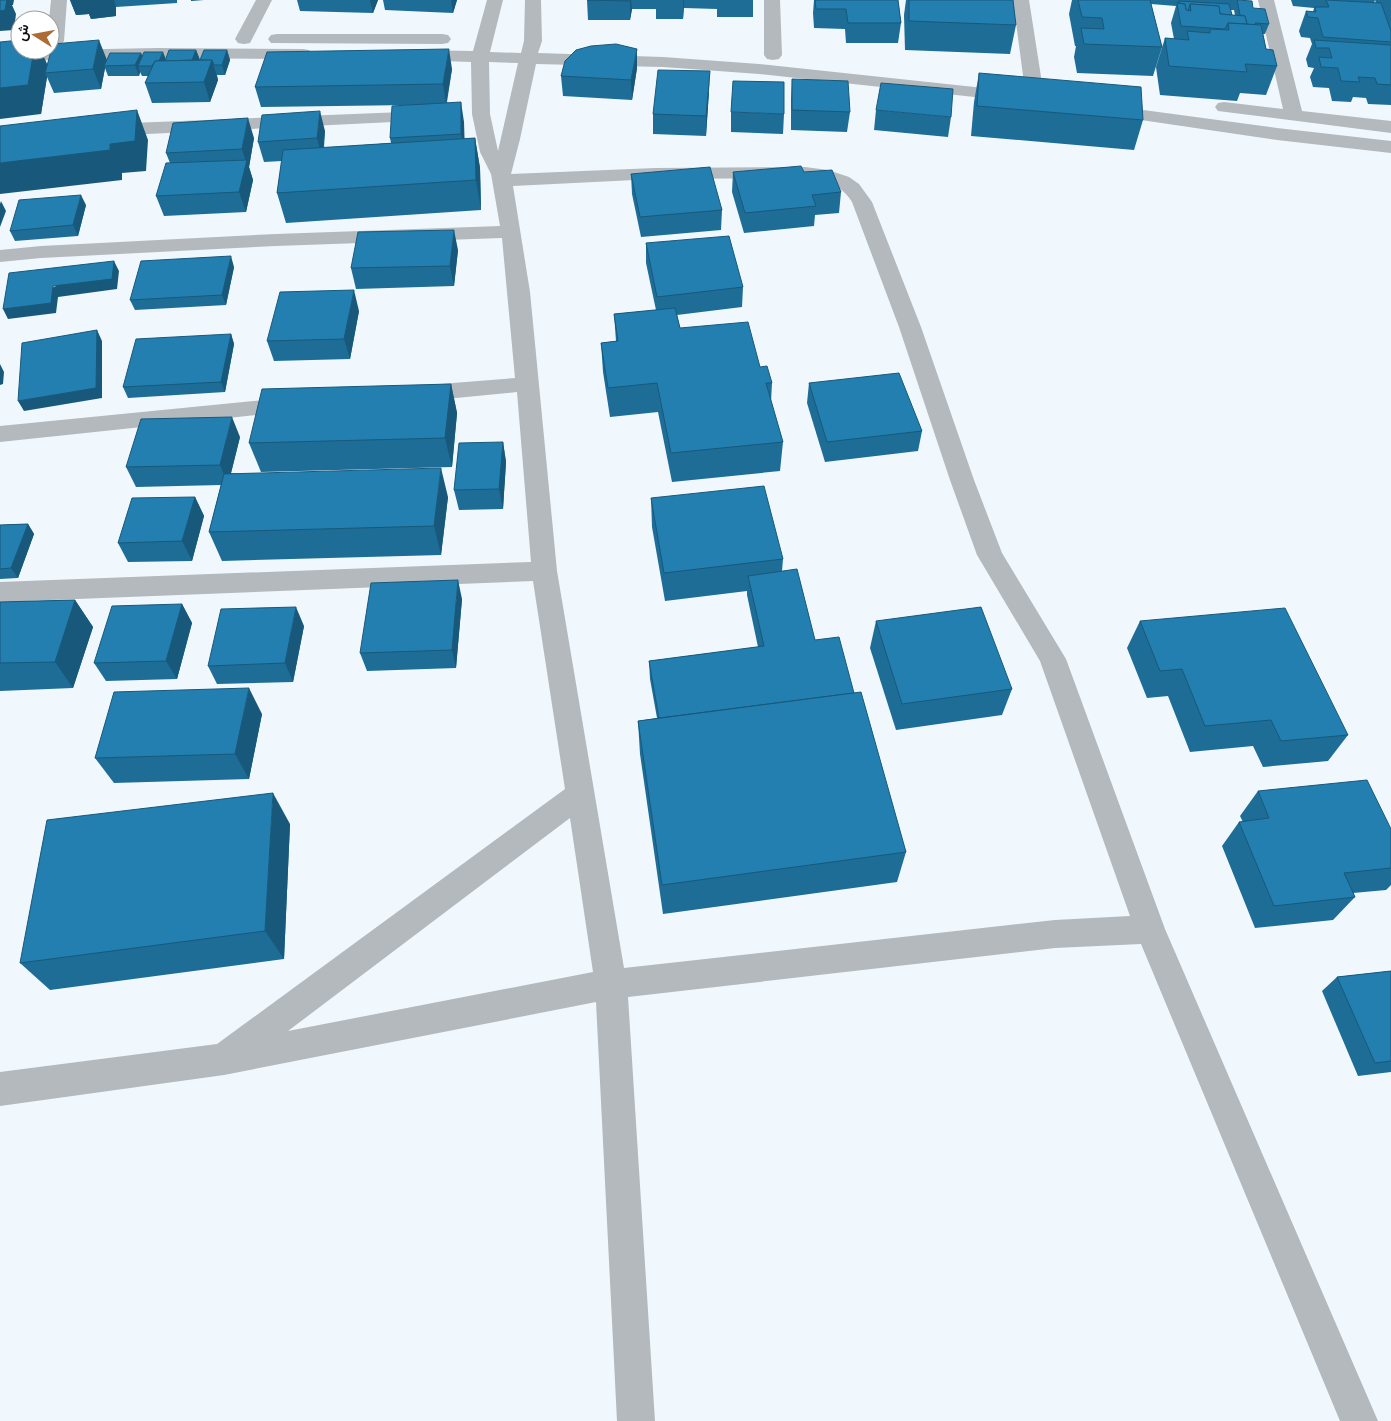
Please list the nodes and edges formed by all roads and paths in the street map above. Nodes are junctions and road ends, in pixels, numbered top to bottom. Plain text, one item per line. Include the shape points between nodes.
1 (264, 0) edge
2 (495, 0) edge
3 (533, 0) edge
4 (772, 0) edge
5 (1021, 0) edge
6 (1266, 0) edge
7 (244, 39) junction
8 (60, 41) edge
9 (606, 44) edge
10 (537, 47) junction
11 (482, 48) junction
12 (773, 55) junction
13 (0, 56) edge
14 (801, 57) dead end
15 (917, 69) dead end
16 (1052, 85) edge
17 (1034, 91) junction
18 (1208, 106) dead end
19 (1094, 108) edge
20 (462, 114) edge
21 (481, 114) junction
22 (442, 115) edge
23 (1294, 116) junction
24 (1391, 127) edge
25 (92, 130) edge
26 (1391, 147) edge
27 (502, 178) junction
28 (511, 232) junction
29 (0, 256) edge
30 (527, 384) junction
31 (392, 396) edge
32 (314, 403) edge
33 (0, 434) edge
34 (544, 571) junction
35 (0, 592) edge
36 (581, 793) junction
37 (1150, 929) junction
38 (611, 984) junction
39 (224, 1059) junction
40 (0, 1090) edge
41 (636, 1421) edge
42 (1359, 1421) edge

1 - 7 street
2 - 11 street
3 - 10 street
4 - 12 street
5 - 17 street
6 - 23 street
7 - 8 street
7 - 11 street
9 - 12 street
10 - 11 street
10 - 11 street via 509,40
10 - 17 street via 663,62
10 - 27 street
11 - 13 street
11 - 21 street
12 - 14 street
15 - 17 street
16 - 17 street
18 - 23 street
19 - 26 street
20 - 21 street
21 - 27 street via 489,152
22 - 25 street
23 - 24 street
27 - 28 street
27 - 37 street via 775,173 827,176 853,188 862,202 910,327 990,555 1053,660
28 - 29 street via 276,240
28 - 30 street
30 - 31 street
30 - 34 street
32 - 33 street
34 - 35 street
34 - 36 street
36 - 38 street
36 - 39 street
37 - 38 street via 1055,934
37 - 42 street
38 - 39 street
38 - 41 street
39 - 40 street

